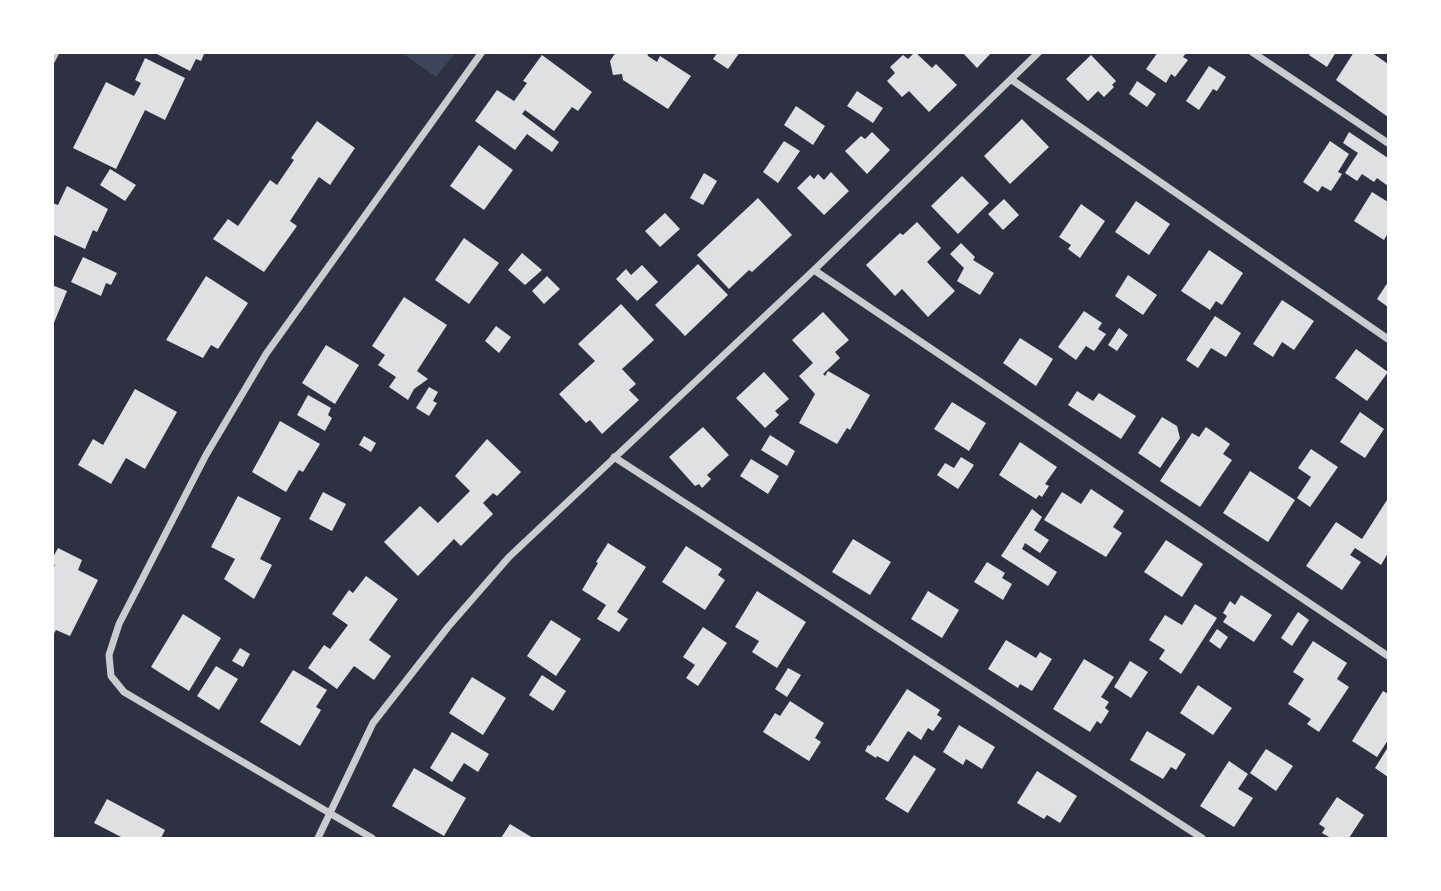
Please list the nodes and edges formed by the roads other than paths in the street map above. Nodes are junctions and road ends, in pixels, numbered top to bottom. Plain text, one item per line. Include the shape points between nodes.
1 (56, 52) edge
2 (482, 52) edge
3 (1040, 52) edge
4 (1252, 52) edge
5 (52, 60) edge
6 (1012, 80) junction
7 (1388, 143) edge
8 (814, 270) junction
9 (1388, 339) edge
10 (614, 457) junction
11 (1388, 656) edge
12 (331, 815) junction
13 (318, 838) edge
14 (372, 838) edge
15 (1202, 838) edge

1 - 5 street
2 - 12 street via 266,354 206,455 119,624 109,655 111,676 124,692
3 - 6 street
4 - 7 street
6 - 8 street
6 - 9 street
8 - 10 street
8 - 11 street
10 - 12 street via 509,556 391,697
10 - 15 street
12 - 13 street
12 - 14 street

